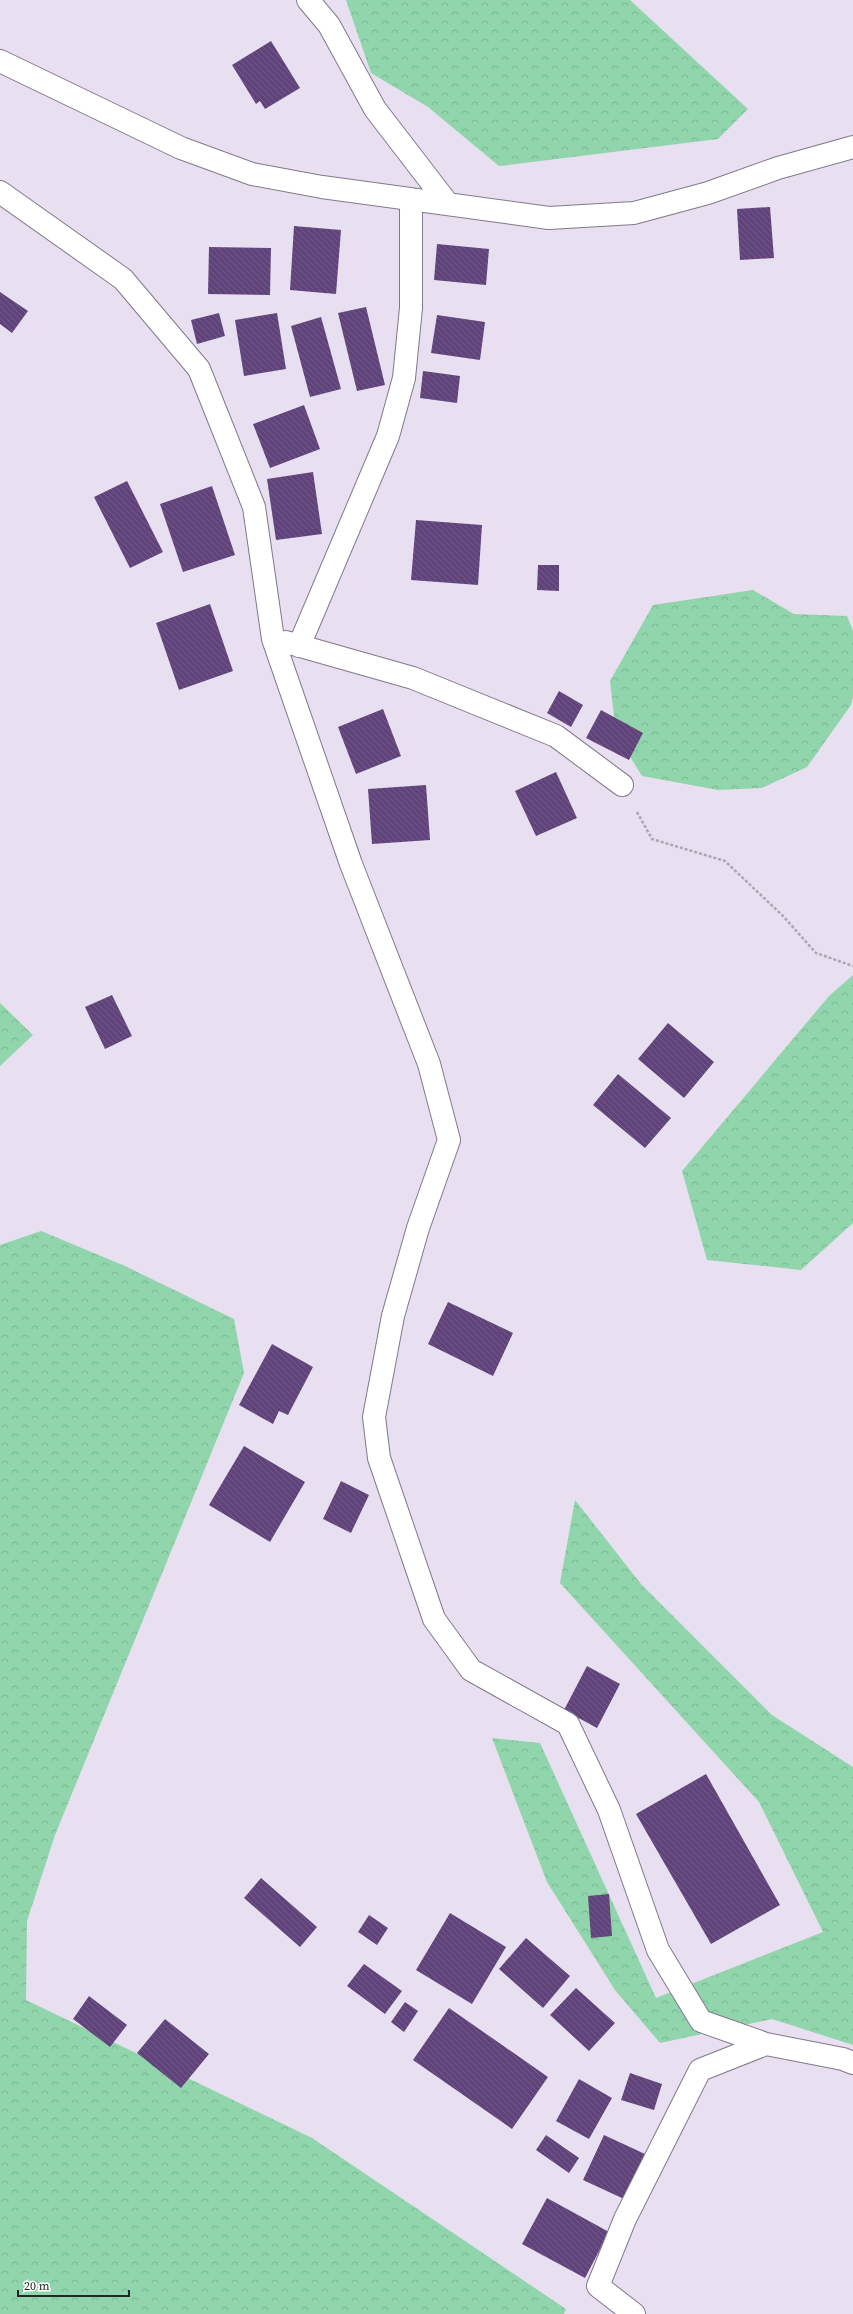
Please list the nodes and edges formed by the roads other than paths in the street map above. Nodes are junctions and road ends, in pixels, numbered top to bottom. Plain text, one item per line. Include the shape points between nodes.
1 (308, 0) edge
2 (0, 61) edge
3 (853, 147) edge
4 (0, 192) edge
5 (411, 199) junction
6 (448, 204) junction
7 (273, 639) junction
8 (299, 646) junction
9 (622, 785) road end
10 (766, 2044) junction
11 (853, 2063) edge
12 (634, 2314) edge

1 - 6 street via 329,25 375,109
2 - 5 street via 181,148 252,174
3 - 6 street via 778,168 708,193 634,213 549,218
4 - 7 street via 123,279 200,369 254,507
5 - 6 street
5 - 8 street via 411,308 404,378 388,436
7 - 8 street
7 - 10 street via 351,864 429,1064 449,1140 418,1228 393,1316 374,1418 380,1458 434,1619 471,1670 568,1724 609,1810 658,1950 701,2021
8 - 9 street via 412,678 556,736
10 - 11 street
10 - 12 street via 700,2070 625,2219 598,2286

